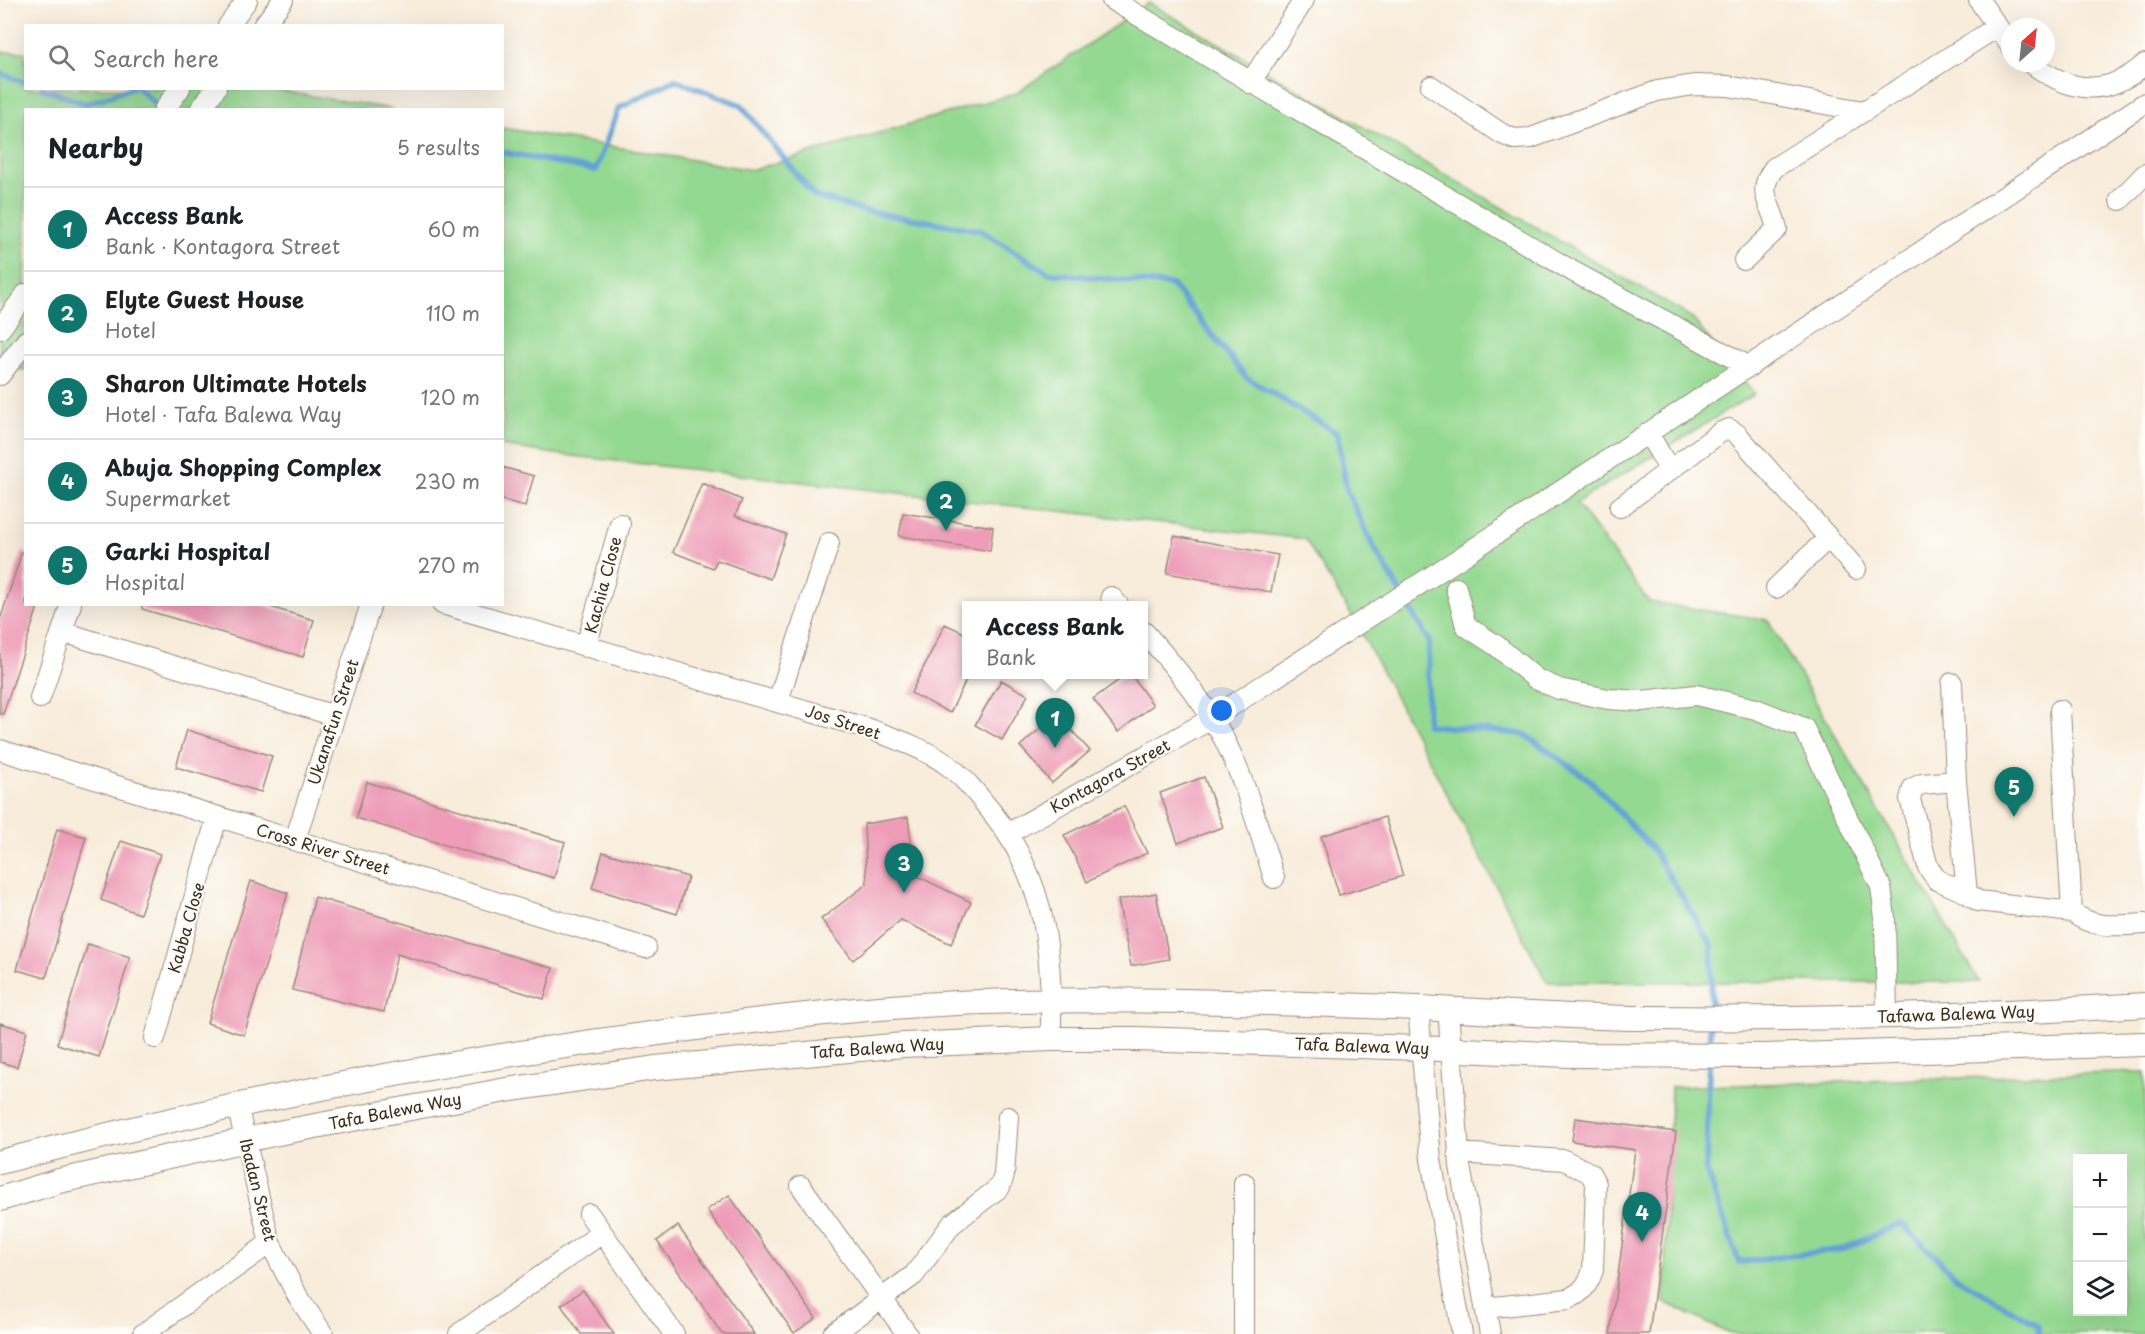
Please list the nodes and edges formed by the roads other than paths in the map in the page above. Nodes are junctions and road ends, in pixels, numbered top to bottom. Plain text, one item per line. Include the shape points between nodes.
1 (247, 0) edge
2 (283, 0) edge
3 (1112, 0) edge
4 (1304, 0) edge
5 (1979, 0) edge
6 (229, 24) edge
7 (265, 24) edge
8 (1997, 27) junction
9 (2001, 33) edge
10 (2145, 64) edge
11 (2048, 72) edge
12 (1250, 83) junction
13 (1431, 86) dead end
14 (179, 90) edge
15 (215, 90) edge
16 (2145, 103) edge
17 (165, 108) edge
18 (201, 108) edge
19 (1863, 111) junction
20 (2145, 174) edge
21 (2120, 200) dead end
22 (1744, 260) dead end
23 (24, 297) edge
24 (0, 329) edge
25 (24, 344) edge
26 (1750, 367) junction
27 (0, 375) edge
28 (1648, 433) junction
29 (1670, 469) junction
30 (1620, 507) dead end
31 (620, 524) dead end
32 (1828, 538) junction
33 (829, 543) dead end
34 (1856, 569) dead end
35 (1456, 588) dead end
36 (1776, 588) dead end
37 (70, 606) edge
38 (369, 606) edge
39 (449, 606) edge
40 (63, 632) junction
41 (1148, 638) edge
42 (586, 647) junction
43 (1952, 684) dead end
44 (40, 698) dead end
45 (778, 701) junction
46 (2060, 710) dead end
47 (335, 716) junction
48 (1211, 719) junction
49 (0, 750) edge
50 (1956, 781) junction
51 (217, 817) junction
52 (1009, 833) junction
53 (295, 840) junction
54 (1274, 878) dead end
55 (1967, 893) junction
56 (2072, 912) junction
57 (2145, 924) edge
58 (646, 948) dead end
59 (1051, 1001) junction
60 (2145, 1005) edge
61 (1418, 1008) junction
62 (1448, 1010) junction
63 (1887, 1016) junction
64 (154, 1038) dead end
65 (1051, 1038) junction
66 (2145, 1044) edge
67 (1420, 1048) junction
68 (1450, 1049) junction
69 (237, 1105) junction
70 (1008, 1117) dead end
71 (245, 1142) junction
72 (1458, 1153) junction
73 (0, 1162) edge
74 (1244, 1183) dead end
75 (801, 1186) dead end
76 (0, 1199) edge
77 (589, 1214) dead end
78 (602, 1233) junction
79 (270, 1243) junction
80 (882, 1299) junction
81 (1485, 1308) junction
82 (143, 1334) edge
83 (323, 1334) edge
84 (459, 1334) edge
85 (674, 1334) edge
86 (833, 1334) edge
87 (907, 1334) edge
88 (1244, 1334) edge
89 (1462, 1334) edge
90 (1490, 1334) edge

1 - 6 street
2 - 7 street
3 - 12 street
4 - 12 street
5 - 8 street
8 - 9 street
8 - 19 street
10 - 11 street via 2105,88 2085,88
12 - 26 street via 1574,272
13 - 19 street via 1514,139 1531,138 1657,91 1694,85 1728,86
14 - 17 street
15 - 18 street
16 - 26 street, Kontagora Street
19 - 22 street via 1774,168 1765,179 1764,196 1777,229
20 - 21 street
23 - 24 street
25 - 27 street
26 - 28 street, Kontagora Street
28 - 29 street
28 - 48 street, Kontagora Street
29 - 30 street
29 - 32 street via 1729,429
31 - 42 street, Kachia Close
32 - 34 street
32 - 36 street
33 - 45 street
35 - 63 street via 1466,626 1536,679 1559,689 1608,699 1696,695 1756,709 1804,728 1881,887
37 - 40 street
38 - 47 street, Ukanafun Street
39 - 42 street, Jos Street
40 - 44 street
40 - 47 street
41 - 48 street
42 - 45 street, Jos Street
43 - 50 street
45 - 52 street, Jos Street via 867,728 946,764 975,791
46 - 56 street
47 - 53 street, Ukanafun Street
48 - 52 street, Kontagora Street
48 - 54 street via 1239,773
49 - 51 street, Cross River Street
50 - 55 street
50 - 55 street via 1922,784 1913,788 1910,799 1928,867 1937,880
51 - 53 street, Cross River Street
51 - 64 street, Kabba Close
52 - 59 street, Jos Street via 1032,877 1046,928
53 - 58 street, Cross River Street
55 - 56 street via 1978,902
56 - 57 street via 2097,926
59 - 61 main road
59 - 65 street, Jos Street
59 - 69 main road via 894,1007 651,1034 504,1053
60 - 63 main road, Tafawa Balewa Way
61 - 62 main road
61 - 67 street
62 - 63 main road, Tafawa Balewa Way via 1644,1018
62 - 68 street
65 - 67 main road, Tafa Balewa Way
65 - 71 main road, Tafa Balewa Way via 903,1045 655,1068 506,1090
66 - 68 main road, Tafa Balewa Way via 1767,1056 1567,1055
67 - 68 main road, Tafa Balewa Way
67 - 89 street via 1431,1159
68 - 72 street
69 - 71 street, Ibadan Street
69 - 73 main road via 116,1131
70 - 80 street via 1000,1187 952,1224 914,1275
71 - 76 main road, Tafa Balewa Way via 59,1182
71 - 79 street, Ibadan Street
72 - 81 street
72 - 81 street via 1564,1160 1590,1173 1596,1184 1593,1270 1584,1288 1568,1299
74 - 88 street
75 - 80 street
77 - 78 street
78 - 84 street
78 - 85 street
79 - 82 street
79 - 83 street, Ibadan Street
80 - 86 street
80 - 87 street
81 - 90 street

